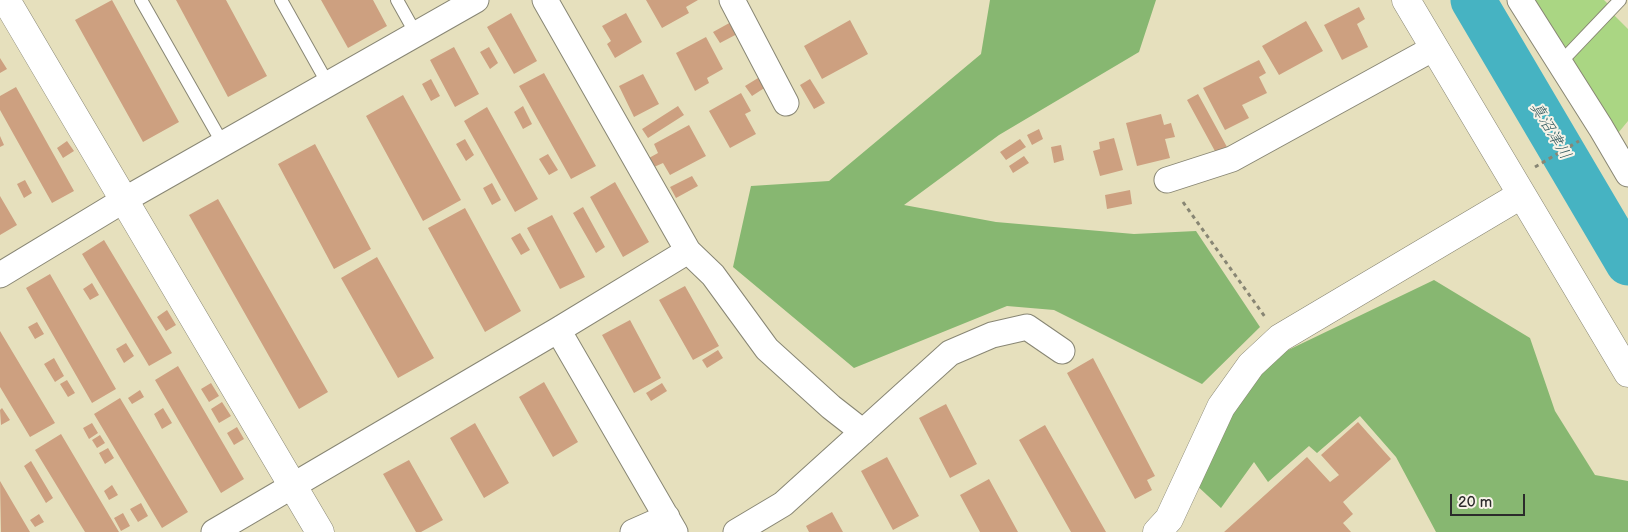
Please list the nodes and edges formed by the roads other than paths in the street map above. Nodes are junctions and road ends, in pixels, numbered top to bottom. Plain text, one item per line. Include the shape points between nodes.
1 (6, 0) edge
2 (141, 0) edge
3 (281, 0) edge
4 (397, 0) edge
5 (476, 0) edge
6 (545, 0) edge
7 (732, 0) edge
8 (1406, 0) edge
9 (1520, 0) edge
10 (1620, 0) edge
11 (416, 34) junction
12 (1434, 48) junction
13 (1560, 63) junction
14 (328, 84) junction
15 (786, 103) dead end
16 (1621, 143) edge
17 (223, 144) junction
18 (1628, 174) edge
19 (1167, 180) road end
20 (1521, 195) junction
21 (124, 200) junction
22 (688, 252) junction
23 (0, 275) edge
24 (558, 330) junction
25 (1062, 351) dead end
26 (1628, 373) edge
27 (863, 432) junction
28 (294, 486) junction
29 (671, 524) edge
30 (1166, 528) edge
31 (214, 532) edge
32 (320, 532) edge
33 (633, 532) edge
34 (736, 532) edge

1 - 21 street
2 - 17 lane
3 - 14 lane
4 - 11 lane
5 - 11 street
6 - 22 street
7 - 15 street
8 - 12 street
9 - 13 street
10 - 13 lane
11 - 14 street
12 - 19 street via 1232,160
12 - 20 street
13 - 16 street
14 - 17 street
16 - 18 street
17 - 21 street
20 - 26 street
20 - 30 street via 1280,338 1251,365 1221,406
21 - 23 street
21 - 28 street
22 - 24 street
22 - 27 street via 713,275 767,349
24 - 28 street
24 - 29 street
25 - 27 street via 1027,328 992,335 950,353
27 - 34 street via 782,504
28 - 31 street
28 - 32 street
29 - 33 street

